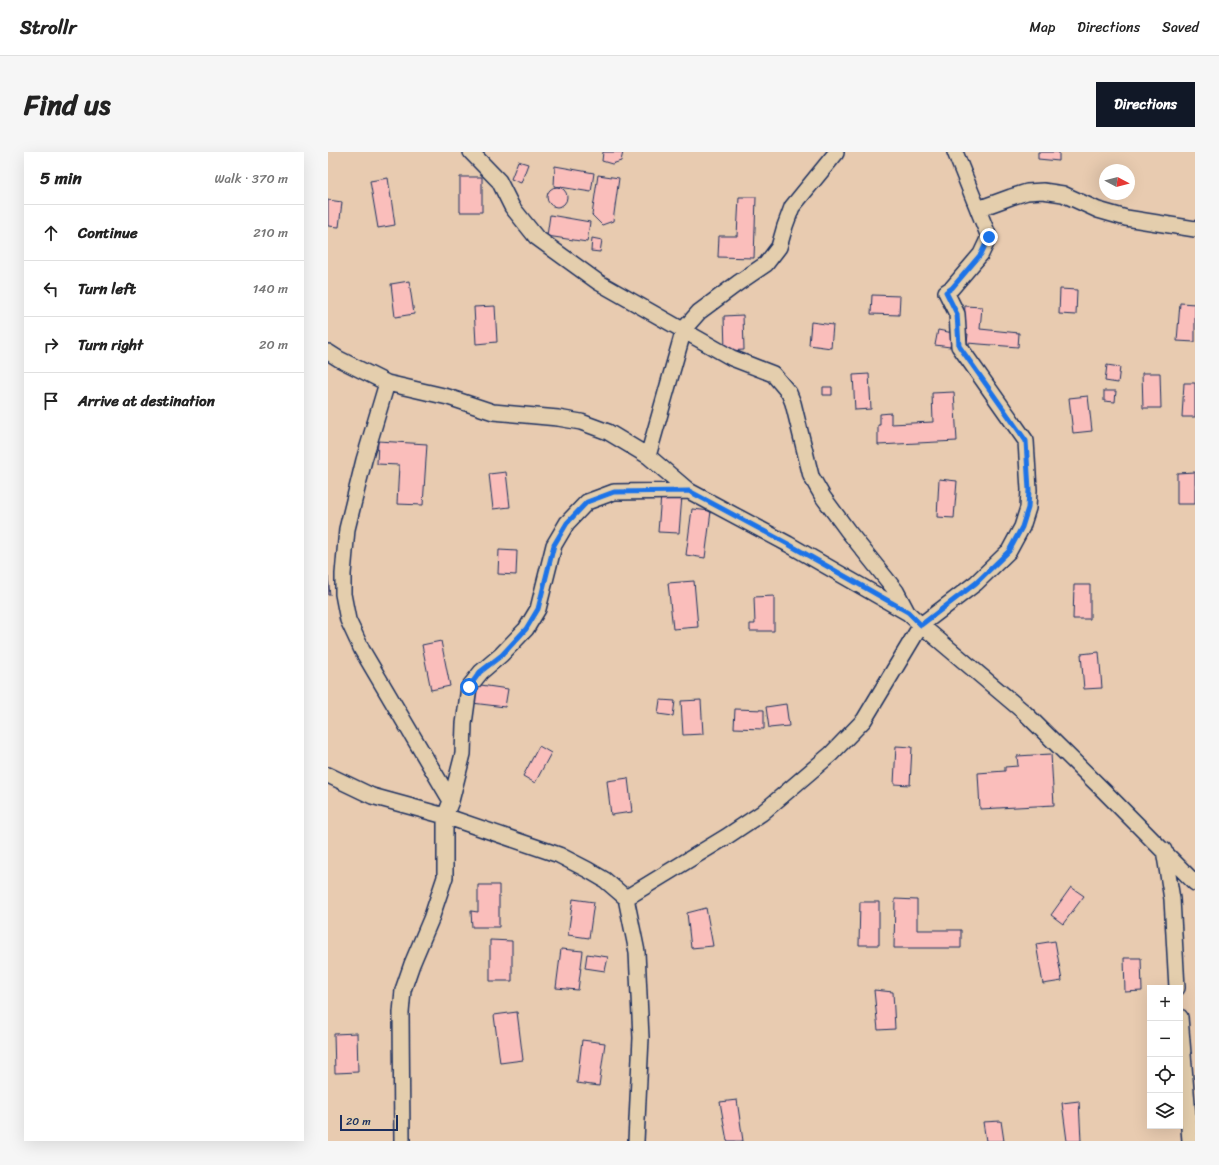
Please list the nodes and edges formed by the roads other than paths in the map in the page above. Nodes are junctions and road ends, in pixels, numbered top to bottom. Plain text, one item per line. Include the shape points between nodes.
1 (471, 152) edge
2 (955, 152) edge
3 (836, 154) dead end
4 (978, 209) junction
5 (1195, 230) edge
6 (684, 329) junction
7 (328, 352) edge
8 (387, 383) junction
9 (648, 456) junction
10 (689, 491) junction
11 (908, 612) junction
12 (921, 625) junction
13 (328, 775) edge
14 (451, 802) junction
15 (445, 816) junction
16 (1164, 850) junction
17 (1195, 883) edge
18 (626, 898) junction
19 (1178, 985) edge
20 (1180, 1021) edge
21 (402, 1141) edge
22 (636, 1141) edge
23 (1190, 1141) edge

1 - 6 street via 499,181 512,207 536,237 598,282
2 - 4 street
3 - 6 street via 792,207 779,247 766,264 699,312
4 - 5 street via 1010,196 1043,191 1063,194 1098,210 1126,218
4 - 12 street via 989,237 981,254 946,292 957,314 959,346 1026,441 1028,508 1022,527 1009,551 976,583
6 - 9 street
6 - 11 street via 732,358 773,374 781,382 793,403 811,476 823,497 892,586
7 - 8 street
8 - 9 street via 448,397 493,412 581,422 608,432
8 - 14 street via 347,529 343,594 348,620 362,650
9 - 10 street
10 - 11 street
10 - 14 street via 614,492 587,502 567,523 554,545 538,609 526,629 502,655 480,672 469,687 463,754
11 - 12 street
12 - 16 street via 1025,713
12 - 18 street via 864,720 831,754 762,813
13 - 15 street via 372,796
14 - 15 street
15 - 18 street via 559,855 605,880
15 - 21 street via 445,877 432,919 403,990
16 - 17 street
16 - 19 street via 1172,899
18 - 22 street via 637,952 641,1038
20 - 23 street

